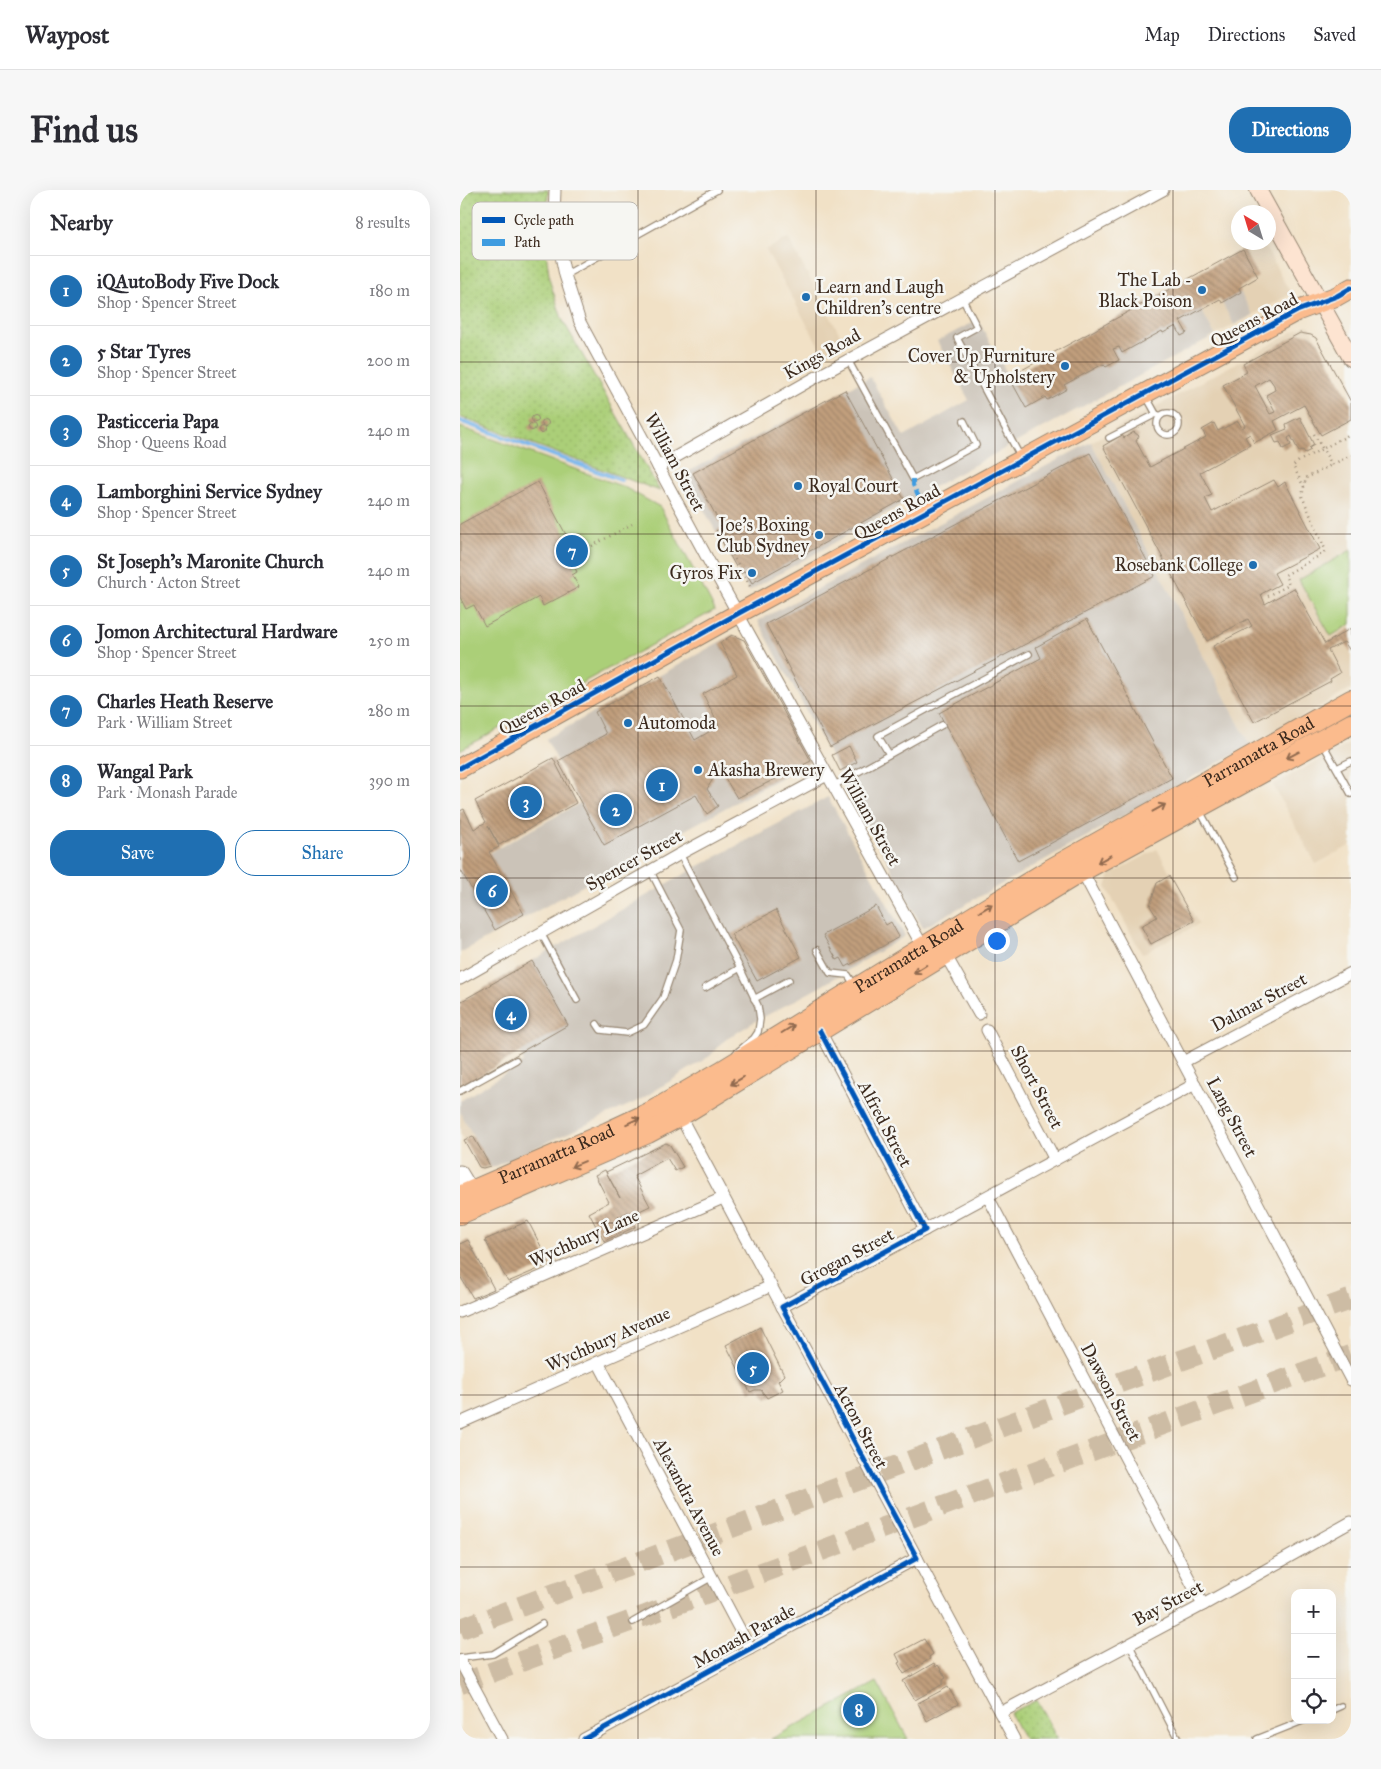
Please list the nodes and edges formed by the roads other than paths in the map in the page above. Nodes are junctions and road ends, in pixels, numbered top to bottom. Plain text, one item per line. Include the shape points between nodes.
1 (718, 190) edge
2 (1163, 190) edge
3 (1258, 190) edge
4 (638, 234) edge
5 (562, 260) edge
6 (592, 260) edge
7 (565, 275) junction
8 (1351, 288) edge
9 (962, 298) junction
10 (1320, 301) junction
11 (1351, 358) edge
12 (848, 360) junction
13 (1145, 394) junction
14 (1158, 415) junction
15 (964, 421) dead end
16 (1109, 438) dead end
17 (1023, 460) junction
18 (658, 468) junction
19 (739, 613) junction
20 (1029, 654) dead end
21 (1351, 700) edge
22 (1351, 724) edge
23 (942, 725) dead end
24 (1320, 740) junction
25 (889, 754) junction
26 (1351, 761) edge
27 (460, 768) edge
28 (1337, 768) junction
29 (827, 775) junction
30 (833, 786) junction
31 (1351, 794) edge
32 (1198, 807) junction
33 (680, 854) junction
34 (650, 870) junction
35 (1082, 871) junction
36 (1236, 877) dead end
37 (541, 933) junction
38 (923, 947) junction
39 (817, 950) dead end
40 (945, 954) junction
41 (740, 968) junction
42 (1351, 973) edge
43 (460, 978) edge
44 (790, 980) dead end
45 (705, 988) dead end
46 (856, 988) junction
47 (754, 999) junction
48 (577, 1000) dead end
49 (979, 1014) dead end
50 (597, 1024) dead end
51 (987, 1030) dead end
52 (820, 1031) junction
53 (516, 1060) dead end
54 (1183, 1062) junction
55 (720, 1072) junction
56 (1195, 1084) junction
57 (460, 1091) edge
58 (680, 1116) junction
59 (1055, 1160) junction
60 (460, 1173) edge
61 (465, 1194) edge
62 (988, 1197) junction
63 (723, 1198) junction
64 (460, 1214) edge
65 (925, 1230) junction
66 (771, 1286) junction
67 (782, 1307) junction
68 (460, 1312) edge
69 (598, 1362) junction
70 (1351, 1380) edge
71 (460, 1423) edge
72 (1351, 1522) edge
73 (917, 1558) junction
74 (712, 1577) junction
75 (1203, 1604) junction
76 (632, 1622) dead end
77 (542, 1624) dead end
78 (1129, 1644) junction
79 (750, 1649) junction
80 (460, 1659) edge
81 (1341, 1706) dead end
82 (1336, 1708) edge
83 (1000, 1713) junction
84 (1295, 1724) edge
85 (502, 1739) edge
86 (584, 1739) edge
87 (1014, 1739) edge
88 (1178, 1739) edge
89 (1258, 1739) edge

1 - 4 lane
2 - 9 street, Kings Road
3 - 10 main road
5 - 7 street, William Street
6 - 7 lane
7 - 18 street, William Street via 580,322
8 - 10 main road, Queens Road
9 - 12 street, Kings Road
9 - 17 lane via 976,327 957,338
10 - 11 main road
10 - 13 main road, Queens Road
12 - 15 lane via 913,479 976,445
12 - 18 street, Kings Road
13 - 14 lane
13 - 17 main road, Queens Road
14 - 14 lane via 1170,413 1176,416 1180,423 1175,433 1161,433 1157,426
14 - 16 lane
17 - 19 main road, Queens Road
18 - 19 street, William Street
19 - 27 main road, Queens Road
19 - 29 street, William Street
20 - 25 lane via 878,736
38 -> 21 highway, Parramatta Road via 1057,865
22 - 24 highway, Parramatta Road
23 - 25 lane
24 - 28 lane
24 -> 32 highway, Parramatta Road
25 - 30 lane
26 - 28 lane
28 - 31 lane
29 - 30 street, William Street
29 - 33 street, Spencer Street
30 - 38 street, William Street
32 -> 35 highway, Parramatta Road
32 - 36 lane
33 - 34 street, Spencer Street
33 - 41 lane
34 - 37 street, Spencer Street
34 - 50 lane via 681,930 676,960 663,998 644,1025 627,1033 601,1030
35 - 40 highway, Parramatta Road
35 - 54 street, Lang Street
37 - 43 street, Spencer Street
37 - 48 lane
38 - 46 highway, Parramatta Road
39 - 46 lane via 830,973 848,975
40 - 49 street
40 -> 52 highway, Parramatta Road
41 - 45 lane
41 - 47 lane
42 - 54 street, Dalmar Street
44 - 47 lane
55 -> 46 highway, Parramatta Road
47 - 55 lane via 760,1018 758,1032
51 - 59 street, Short Street
52 -> 58 highway, Parramatta Road
52 - 65 street, Alfred Street
53 - 57 lane
54 - 56 street, Lang Street
61 -> 55 highway, Parramatta Road via 651,1112
56 - 59 street, Grogan Street
56 - 70 street, Lang Street
58 - 63 street, Acton Street
58 -> 64 highway, Parramatta Road via 648,1133
59 - 62 street, Grogan Street
60 - 61 street
62 - 65 street, Grogan Street
62 - 75 street, Dawson Street
63 - 66 street, Acton Street
63 - 68 street, Wychbury Lane
65 - 67 street, Grogan Street
66 - 67 street, Acton Street
66 - 69 street, Wychbury Avenue
67 - 73 street, Acton Street
69 - 71 street, Wychbury Avenue
69 - 74 street, Alexandra Avenue
72 - 75 street, Bay Street
73 - 79 street, Monash Parade
73 - 83 street, Acton Street
74 - 76 lane
74 - 79 street, Alexandra Avenue
75 - 78 street, Bay Street
77 - 80 lane via 492,1654
78 - 83 street, Bay Street
78 - 88 lane
79 - 86 street, Monash Parade
80 - 85 street
81 - 82 lane
83 - 87 street, Acton Street
84 - 89 lane

